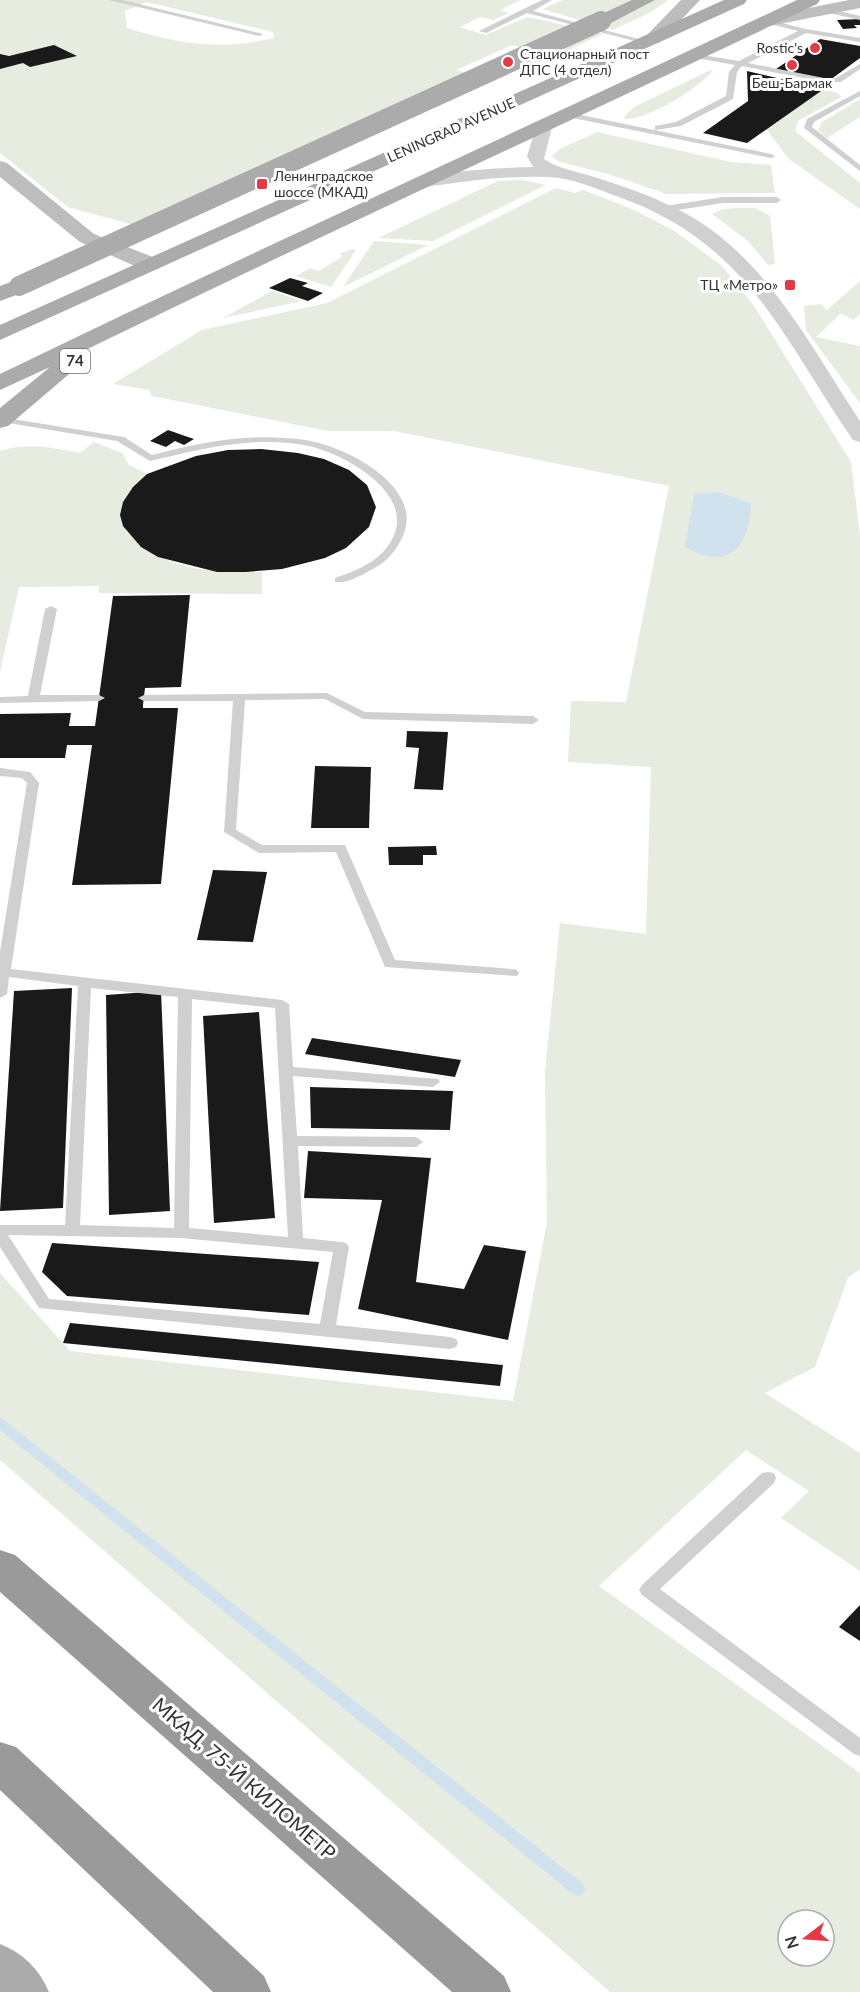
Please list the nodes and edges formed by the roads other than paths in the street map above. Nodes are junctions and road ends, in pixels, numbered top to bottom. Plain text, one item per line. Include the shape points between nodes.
1 (113, 0) edge
2 (548, 0) edge
3 (646, 0) edge
4 (691, 0) edge
5 (738, 0) edge
6 (811, 0) edge
7 (859, 7) edge
8 (526, 11) junction
9 (769, 21) junction
10 (483, 31) dead end
11 (805, 31) junction
12 (259, 34) dead end
13 (860, 40) edge
14 (649, 41) junction
15 (699, 56) junction
16 (740, 64) junction
17 (860, 66) edge
18 (824, 80) junction
19 (860, 91) edge
20 (571, 115) junction
21 (544, 127) junction
22 (650, 129) junction
23 (771, 156) dead end
24 (0, 167) edge
25 (860, 170) edge
26 (553, 172) junction
27 (418, 183) junction
28 (777, 200) dead end
29 (665, 208) junction
30 (150, 264) junction
31 (0, 294) edge
32 (155, 307) junction
33 (0, 333) edge
34 (0, 383) edge
35 (1, 420) edge
36 (860, 436) edge
37 (339, 580) dead end
38 (51, 609) dead end
39 (239, 697) junction
40 (99, 698) dead end
41 (144, 698) dead end
42 (0, 699) edge
43 (33, 699) junction
44 (533, 720) dead end
45 (0, 772) edge
46 (2, 972) junction
47 (512, 973) dead end
48 (85, 983) junction
49 (0, 994) edge
50 (185, 994) junction
51 (285, 1071) junction
52 (433, 1082) dead end
53 (290, 1141) junction
54 (416, 1142) dead end
55 (0, 1230) edge
56 (72, 1230) junction
57 (181, 1233) junction
58 (0, 1235) edge
59 (296, 1243) junction
60 (327, 1330) junction
61 (450, 1343) dead end
62 (768, 1478) dead end
63 (0, 1567) edge
64 (860, 1748) edge
65 (0, 1761) edge
66 (0, 1966) edge
67 (25, 1992) edge
68 (247, 1992) edge
69 (487, 1992) edge

1 - 12 lane
2 - 8 lane
3 - 31 main road, bridge
4 - 14 street
5 - 14 main road, LENINGRAD AVENUE
6 - 9 main road
7 - 9 street
8 - 10 lane
8 - 14 lane
9 - 11 lane
9 - 15 main road
11 - 13 lane
11 - 16 lane
14 - 30 main road, LENINGRAD AVENUE
15 - 16 lane
15 - 20 main road
16 - 18 lane
16 - 22 lane via 733,72 730,97 678,124
17 - 18 lane via 838,80
18 - 19 lane
19 - 25 lane via 810,121 808,128
20 - 21 main road
20 - 22 lane
21 - 26 street via 535,156 537,162
21 - 27 main road
22 - 23 lane
24 - 30 street via 87,238
26 - 27 street via 494,173
26 - 29 street via 588,180
27 - 32 main road
28 - 29 lane via 723,200
29 - 36 street via 698,228 741,266 790,330
30 - 33 main road, LENINGRAD AVENUE
32 - 34 main road
32 - 35 main road, 74 via 26,396
35 - 37 lane via 120,439 150,458 210,445 272,440 309,443 361,463 388,483 400,508 400,530 390,552 365,570
38 - 43 lane
39 - 41 lane
39 - 44 lane via 327,696 363,715
39 - 47 lane via 230,832 259,849 341,848 390,964
40 - 43 lane
42 - 43 lane
45 - 46 lane via 26,775 33,783
46 - 48 lane
46 - 49 lane
48 - 50 lane
48 - 56 lane
50 - 51 lane via 282,1004
50 - 57 lane
51 - 52 lane
51 - 53 lane
53 - 54 lane
53 - 59 lane
55 - 56 lane
56 - 57 lane
57 - 59 lane
58 - 60 lane via 44,1305
59 - 60 lane via 341,1247
60 - 61 lane
62 - 64 lane via 648,1590
63 - 69 highway, МКАД, 75-Й КИЛОМЕТР
65 - 68 highway
66 - 67 main road

